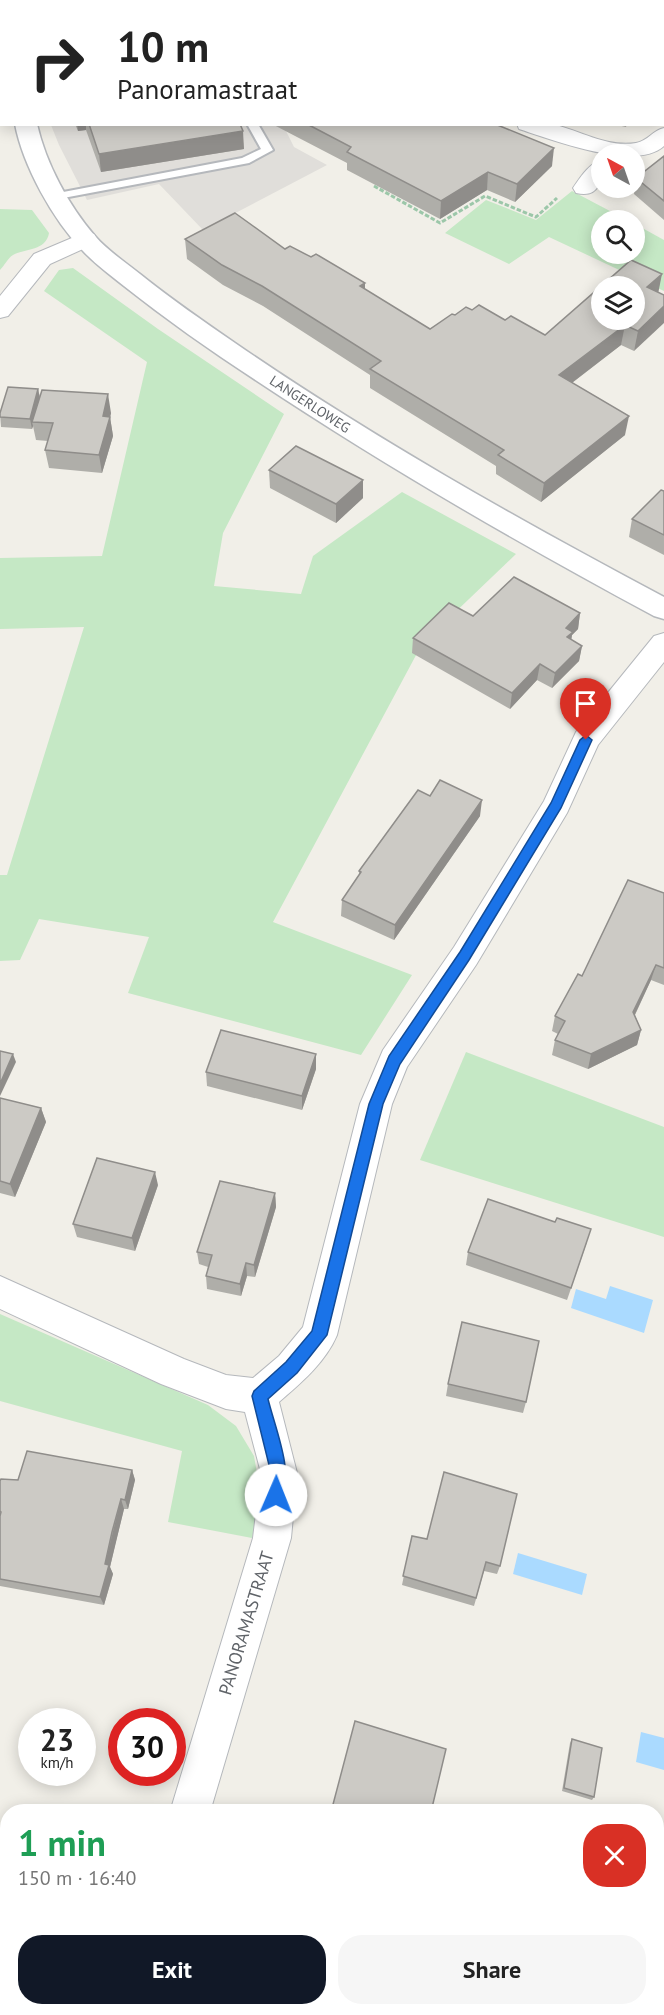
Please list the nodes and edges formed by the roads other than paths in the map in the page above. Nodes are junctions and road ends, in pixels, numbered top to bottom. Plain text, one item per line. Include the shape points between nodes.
1 (26, 126) edge
2 (253, 126) edge
3 (532, 126) edge
4 (664, 134) edge
5 (645, 148) edge
6 (591, 150) edge
7 (591, 179) edge
8 (584, 188) dead end
9 (58, 196) junction
10 (86, 239) junction
11 (0, 311) edge
12 (664, 609) edge
13 (664, 644) edge
14 (0, 1292) edge
15 (259, 1396) junction
16 (192, 1804) edge

1 - 9 street, LANGERLOWEG via 27,138
2 - 9 lane via 267,150 245,161
3 - 6 street
4 - 5 street
7 - 8 street
9 - 10 street, LANGERLOWEG
10 - 11 street via 42,259
10 - 12 street, LANGERLOWEG via 170,311 299,398 441,487
13 - 15 street via 586,740 557,805 465,956 394,1060 376,1104 319,1335 292,1368
14 - 15 street via 174,1372 226,1392
15 - 16 street, PANORAMASTRAAT via 279,1473 272,1538

